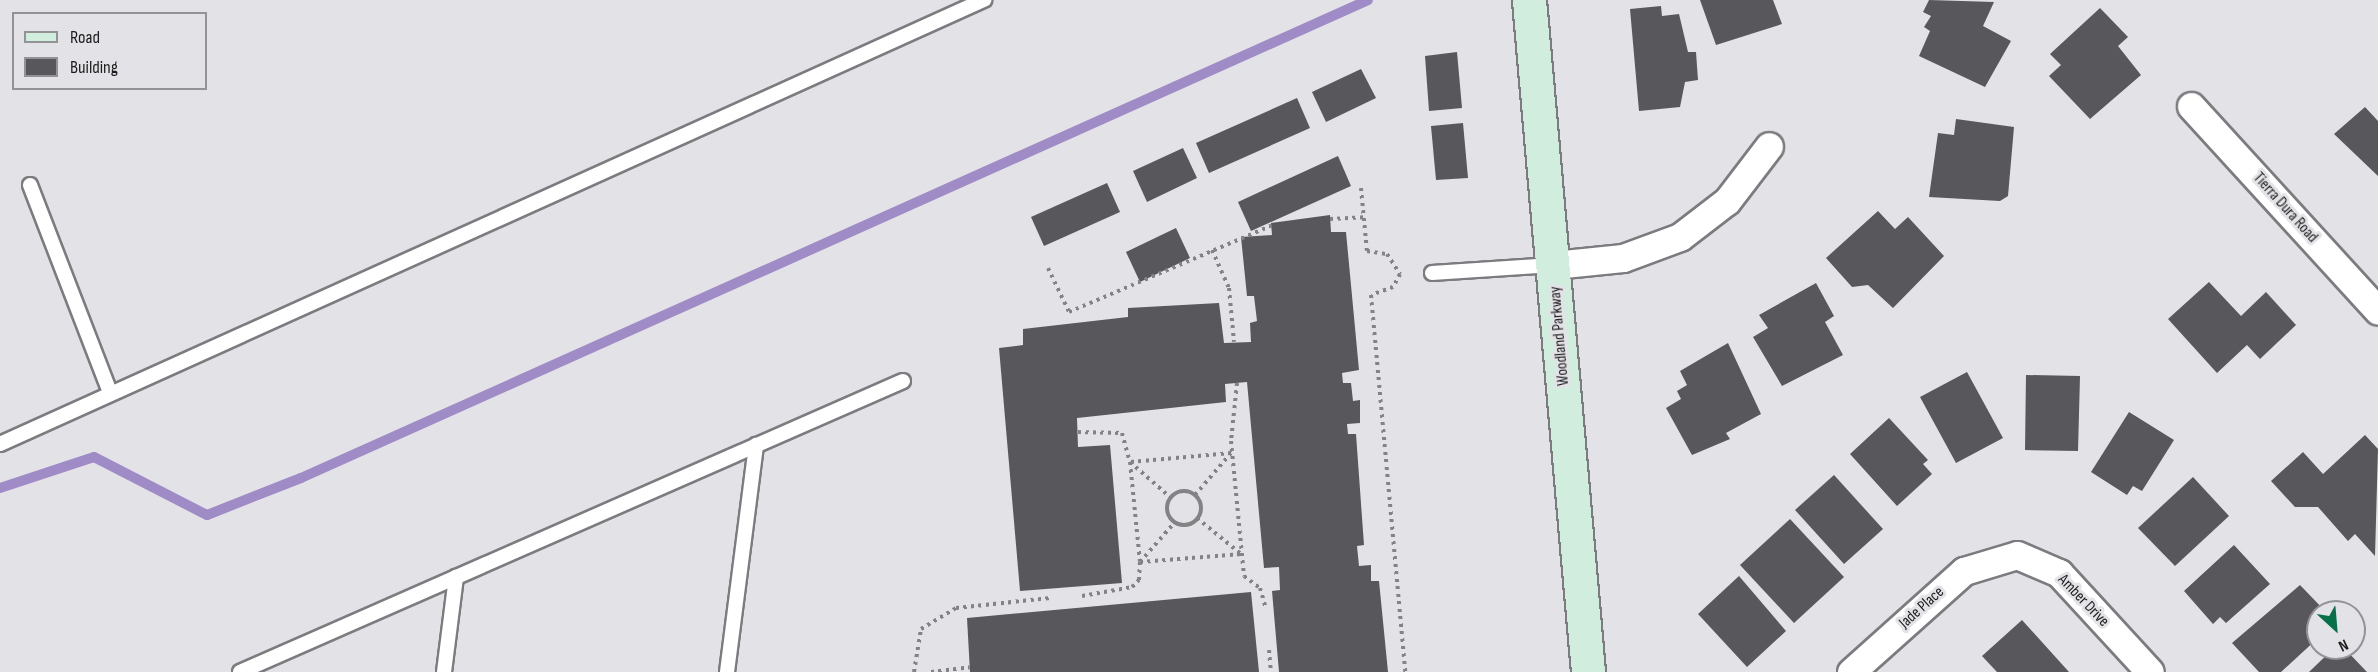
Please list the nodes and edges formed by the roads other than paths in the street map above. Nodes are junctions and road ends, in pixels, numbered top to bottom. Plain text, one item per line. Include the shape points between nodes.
1 (984, 0) edge
2 (1529, 0) edge
3 (2191, 106) dead end
4 (1769, 146) dead end
5 (30, 185) dead end
6 (1554, 265) junction
7 (1432, 273) dead end
8 (2378, 311) edge
9 (903, 381) dead end
10 (110, 392) junction
11 (0, 444) edge
12 (756, 445) junction
13 (2001, 555) joint
14 (456, 577) junction
15 (240, 672) edge
16 (444, 672) edge
17 (727, 672) edge
18 (1588, 672) edge
19 (1851, 672) edge
20 (2150, 672) edge

1 - 10 lane
2 - 6 main road, Woodland Parkway
3 - 8 street, Tierra Dura Road
4 - 6 street via 1727,201 1680,237 1623,258
5 - 10 lane
6 - 7 lane
6 - 18 main road, Woodland Parkway
9 - 12 lane
10 - 11 lane
12 - 14 lane
12 - 17 lane
13 - 19 street, Jade Place via 1964,571
13 - 20 street, Amber Drive via 2017,555 2059,573
14 - 15 lane
14 - 16 lane

